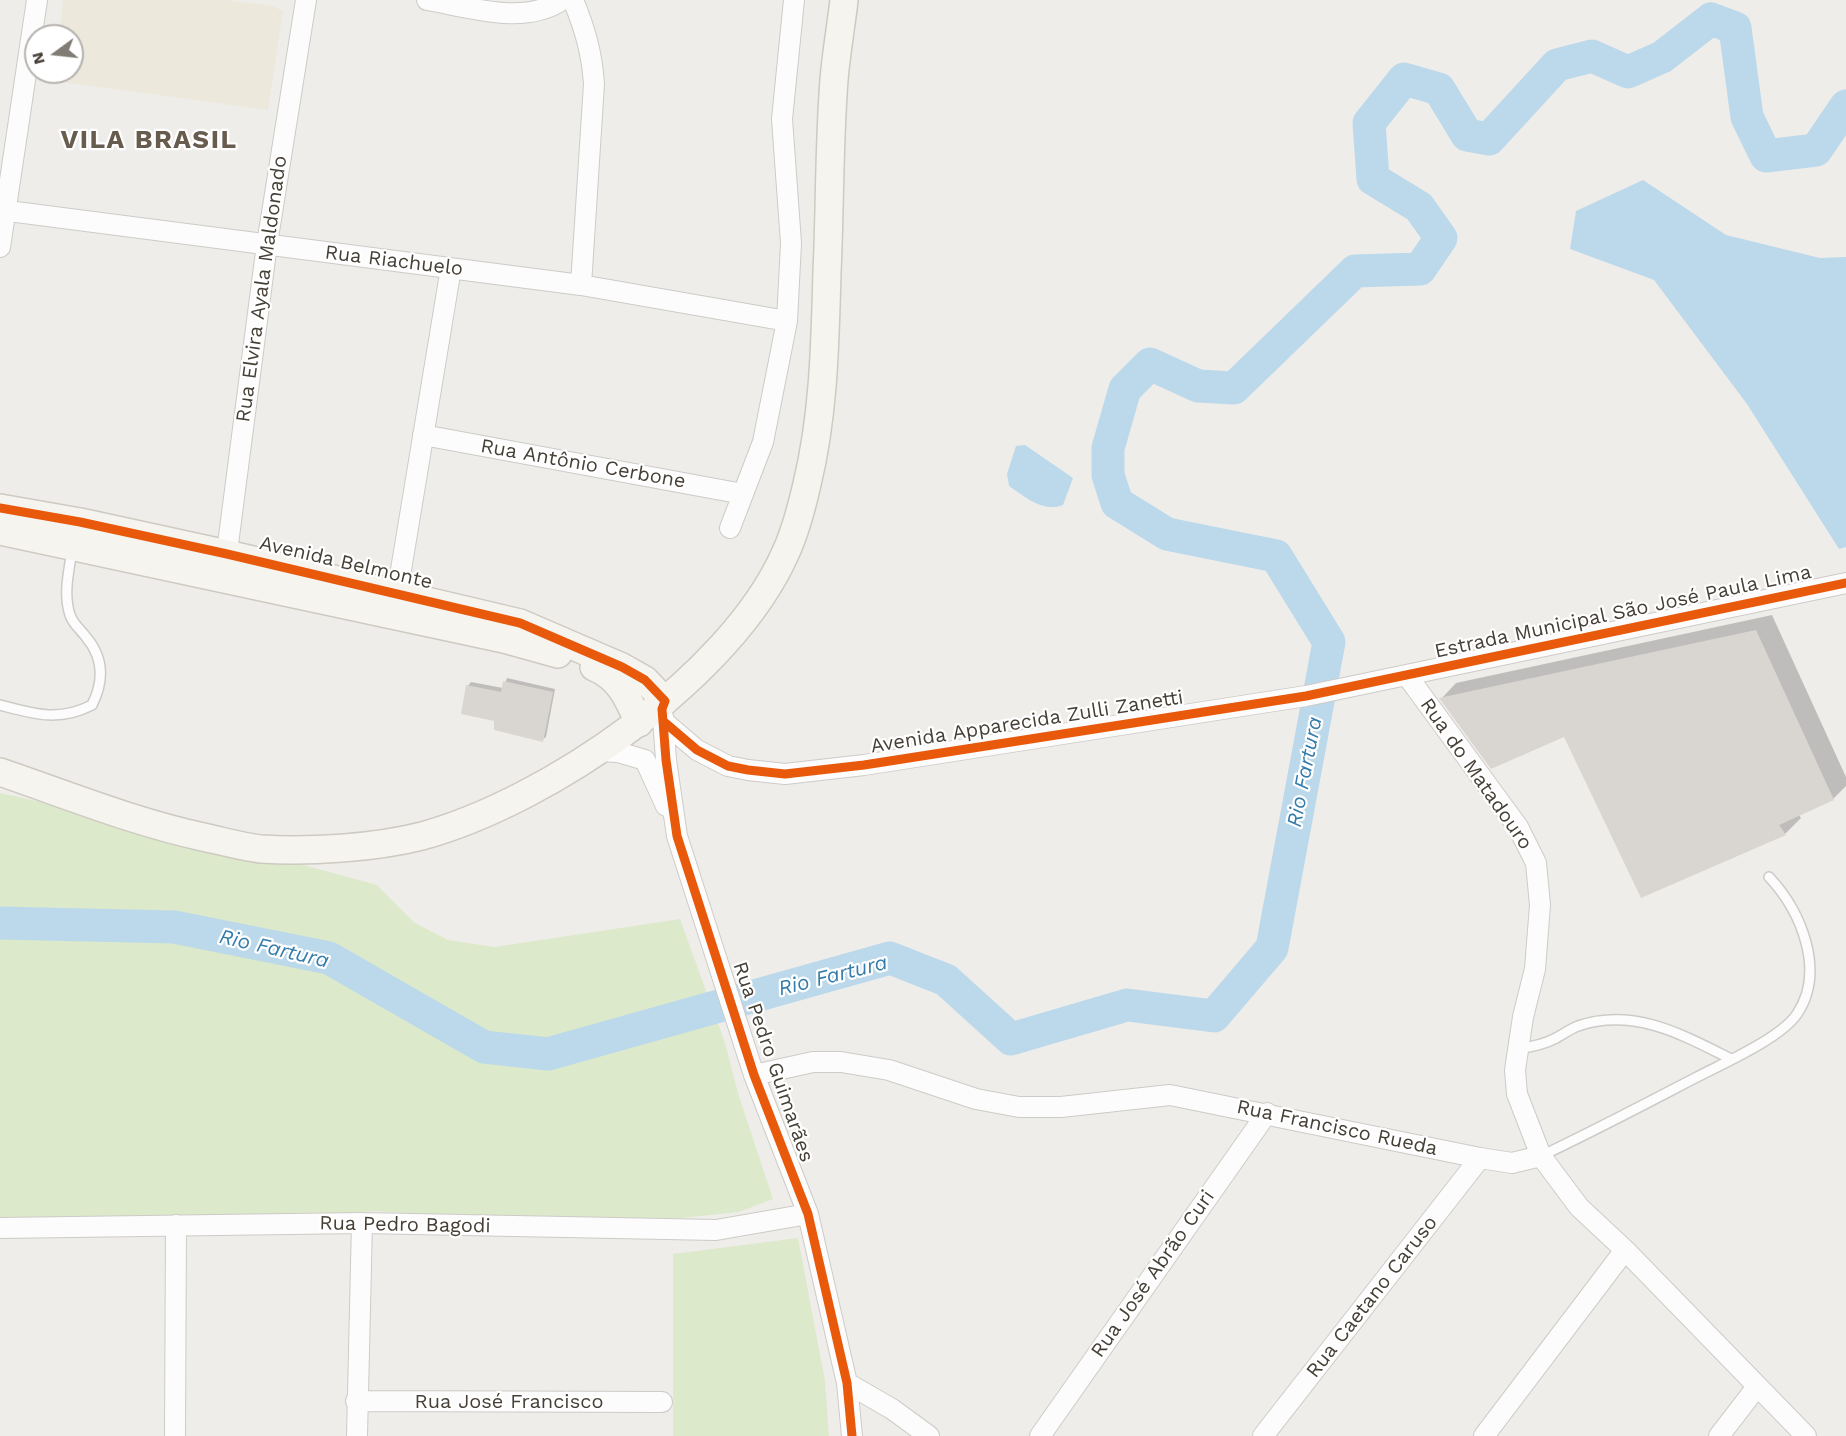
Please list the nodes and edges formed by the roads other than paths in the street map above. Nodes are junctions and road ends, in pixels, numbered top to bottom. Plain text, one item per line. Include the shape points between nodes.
1 (37, 0) edge
2 (306, 0) edge
3 (427, 0) edge
4 (562, 0) edge
5 (573, 0) edge
6 (794, 0) edge
7 (844, 0) edge
8 (3, 210) edge
9 (267, 244) junction
10 (0, 247) edge
11 (451, 268) junction
12 (581, 285) junction
13 (787, 321) junction
14 (423, 435) junction
15 (743, 494) junction
16 (0, 508) edge
17 (730, 528) dead end
18 (0, 531) edge
19 (76, 535) junction
20 (225, 566) junction
21 (1846, 583) edge
22 (395, 606) junction
23 (1408, 676) junction
24 (652, 700) junction
25 (0, 705) edge
26 (665, 744) junction
27 (697, 750) junction
28 (599, 751) junction
29 (645, 760) junction
30 (0, 772) edge
31 (544, 783) junction
32 (677, 836) junction
33 (1769, 877) dead end
34 (1518, 1049) junction
35 (1731, 1059) junction
36 (754, 1075) junction
37 (1267, 1113) junction
38 (1541, 1156) junction
39 (1480, 1158) junction
40 (808, 1214) junction
41 (362, 1223) junction
42 (176, 1226) junction
43 (0, 1228) edge
44 (1625, 1250) junction
45 (847, 1383) junction
46 (1756, 1388) junction
47 (356, 1401) junction
48 (662, 1402) dead end
49 (175, 1436) edge
50 (357, 1436) edge
51 (852, 1436) edge
52 (929, 1436) edge
53 (1040, 1436) edge
54 (1263, 1436) edge
55 (1484, 1436) edge
56 (1719, 1436) edge
57 (1806, 1436) edge

1 - 8 street
2 - 9 street, Rua Elvira Ayala Maldonado
3 - 4 street via 509,13 551,8
5 - 12 street via 588,40 594,84
6 - 13 street via 782,119 791,234
7 - 24 main road via 834,80 825,354 818,437 806,487 786,553 762,595 722,644
8 - 9 street, Rua Riachuelo
8 - 10 street
9 - 11 street, Rua Riachuelo
9 - 20 street, Rua Elvira Ayala Maldonado
11 - 12 street, Rua Riachuelo
11 - 14 street
12 - 13 street, Rua Riachuelo
13 - 15 street via 763,442
14 - 15 street, Rua Antônio Cerbone
14 - 22 street
15 - 17 street
16 - 19 main road
18 - 19 main road
19 - 20 main road
19 - 25 lane via 67,602 75,625 95,648 101,669 96,697 92,705 67,716 35,714
20 - 22 main road
21 - 23 street, Estrada Municipal São José Paula Lima
22 - 24 main road via 579,661
23 - 27 street, Avenida Apparecida Zulli Zanetti via 1306,696 785,774 728,766
23 - 34 street, Rua do Matadouro via 1518,827 1536,863 1540,905 1535,969
24 - 26 street, Rua Pedro Guimarães
24 - 27 street, Avenida Apparecida Zulli Zanetti
24 - 28 main road
24 - 29 street
24 - 31 main road
26 - 27 street
26 - 29 street via 651,747
26 - 32 street, Rua Pedro Guimarães
28 - 29 street
28 - 31 main road
29 - 32 street
30 - 31 main road via 163,828 257,849 302,850 348,848 419,837 513,801
32 - 36 street, Rua Pedro Guimarães
33 - 35 lane via 1797,918 1812,971 1806,997 1785,1028
34 - 35 lane via 1609,1019 1639,1021 1672,1030
34 - 38 street, Rua do Matadouro via 1517,1094
35 - 38 lane
36 - 37 street, Rua Francisco Rueda via 813,1062 841,1062 889,1070 976,1099 1019,1107 1061,1107 1170,1095
36 - 40 street, Rua Pedro Guimarães
37 - 39 street, Rua Francisco Rueda
37 - 53 street, Rua José Abrão Curi
38 - 39 street, Rua Francisco Rueda via 1512,1163
38 - 44 street via 1579,1207
39 - 54 street, Rua Caetano Caruso
40 - 41 street, Rua Pedro Bagodi via 717,1230
40 - 45 street, Rua Pedro Guimarães
41 - 42 street, Rua Pedro Bagodi
41 - 47 street
42 - 43 street, Rua Pedro Bagodi
42 - 49 street
44 - 46 street
44 - 55 street
45 - 51 street, Rua Pedro Guimarães
45 - 52 street
46 - 56 street
46 - 57 street
47 - 48 street, Rua José Francisco
47 - 50 street

